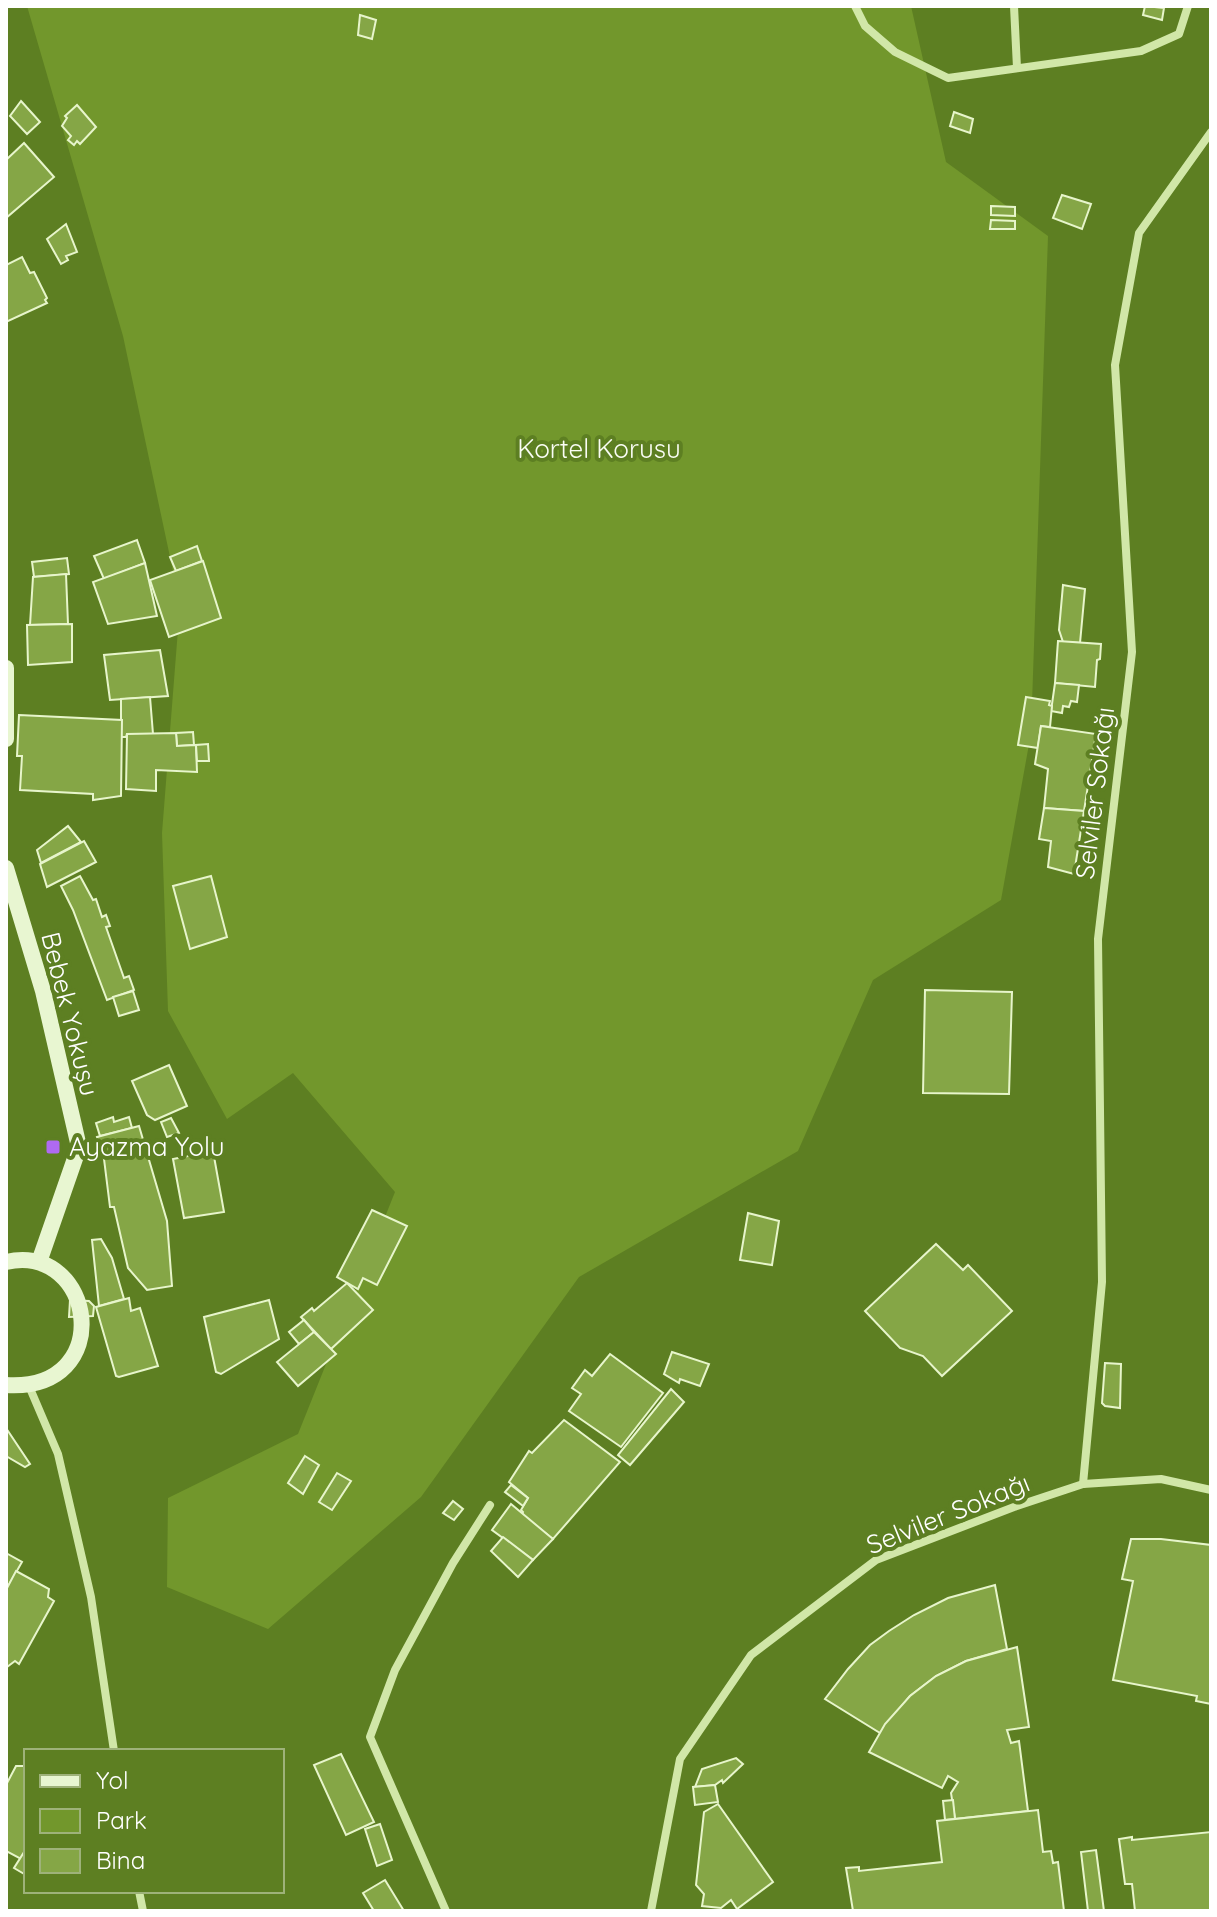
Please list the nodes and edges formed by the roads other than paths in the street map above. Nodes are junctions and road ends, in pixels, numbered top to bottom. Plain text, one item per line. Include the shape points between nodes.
1 (855, 6) edge
2 (1014, 6) edge
3 (1188, 6) edge
4 (1017, 68) junction
5 (1211, 132) edge
6 (6, 668) edge
7 (6, 739) edge
8 (6, 868) edge
9 (6, 1262) edge
10 (39, 1262) junction
11 (6, 1385) edge
12 (29, 1386) junction
13 (1083, 1484) junction
14 (1211, 1490) edge
15 (490, 1505) dead end
16 (114, 1749) edge
17 (446, 1911) edge
18 (651, 1911) edge

1 - 4 street via 865,26 895,52 948,78
2 - 4 street
3 - 4 street via 1179,34 1141,51
5 - 13 street, Selviler Sokağı via 1139,233 1115,365 1132,652 1098,939 1102,1282
6 - 7 street
8 - 10 street, Bebek Yokuşu via 43,991 79,1147
9 - 10 street
10 - 12 street via 71,1286 81,1307 81,1336 74,1356 60,1372
11 - 12 street
12 - 16 street via 65,1482 91,1597
13 - 14 street, Selviler Sokağı via 1161,1479
13 - 18 street, Selviler Sokağı via 876,1560 751,1655 680,1759
15 - 17 street via 395,1670 370,1737

